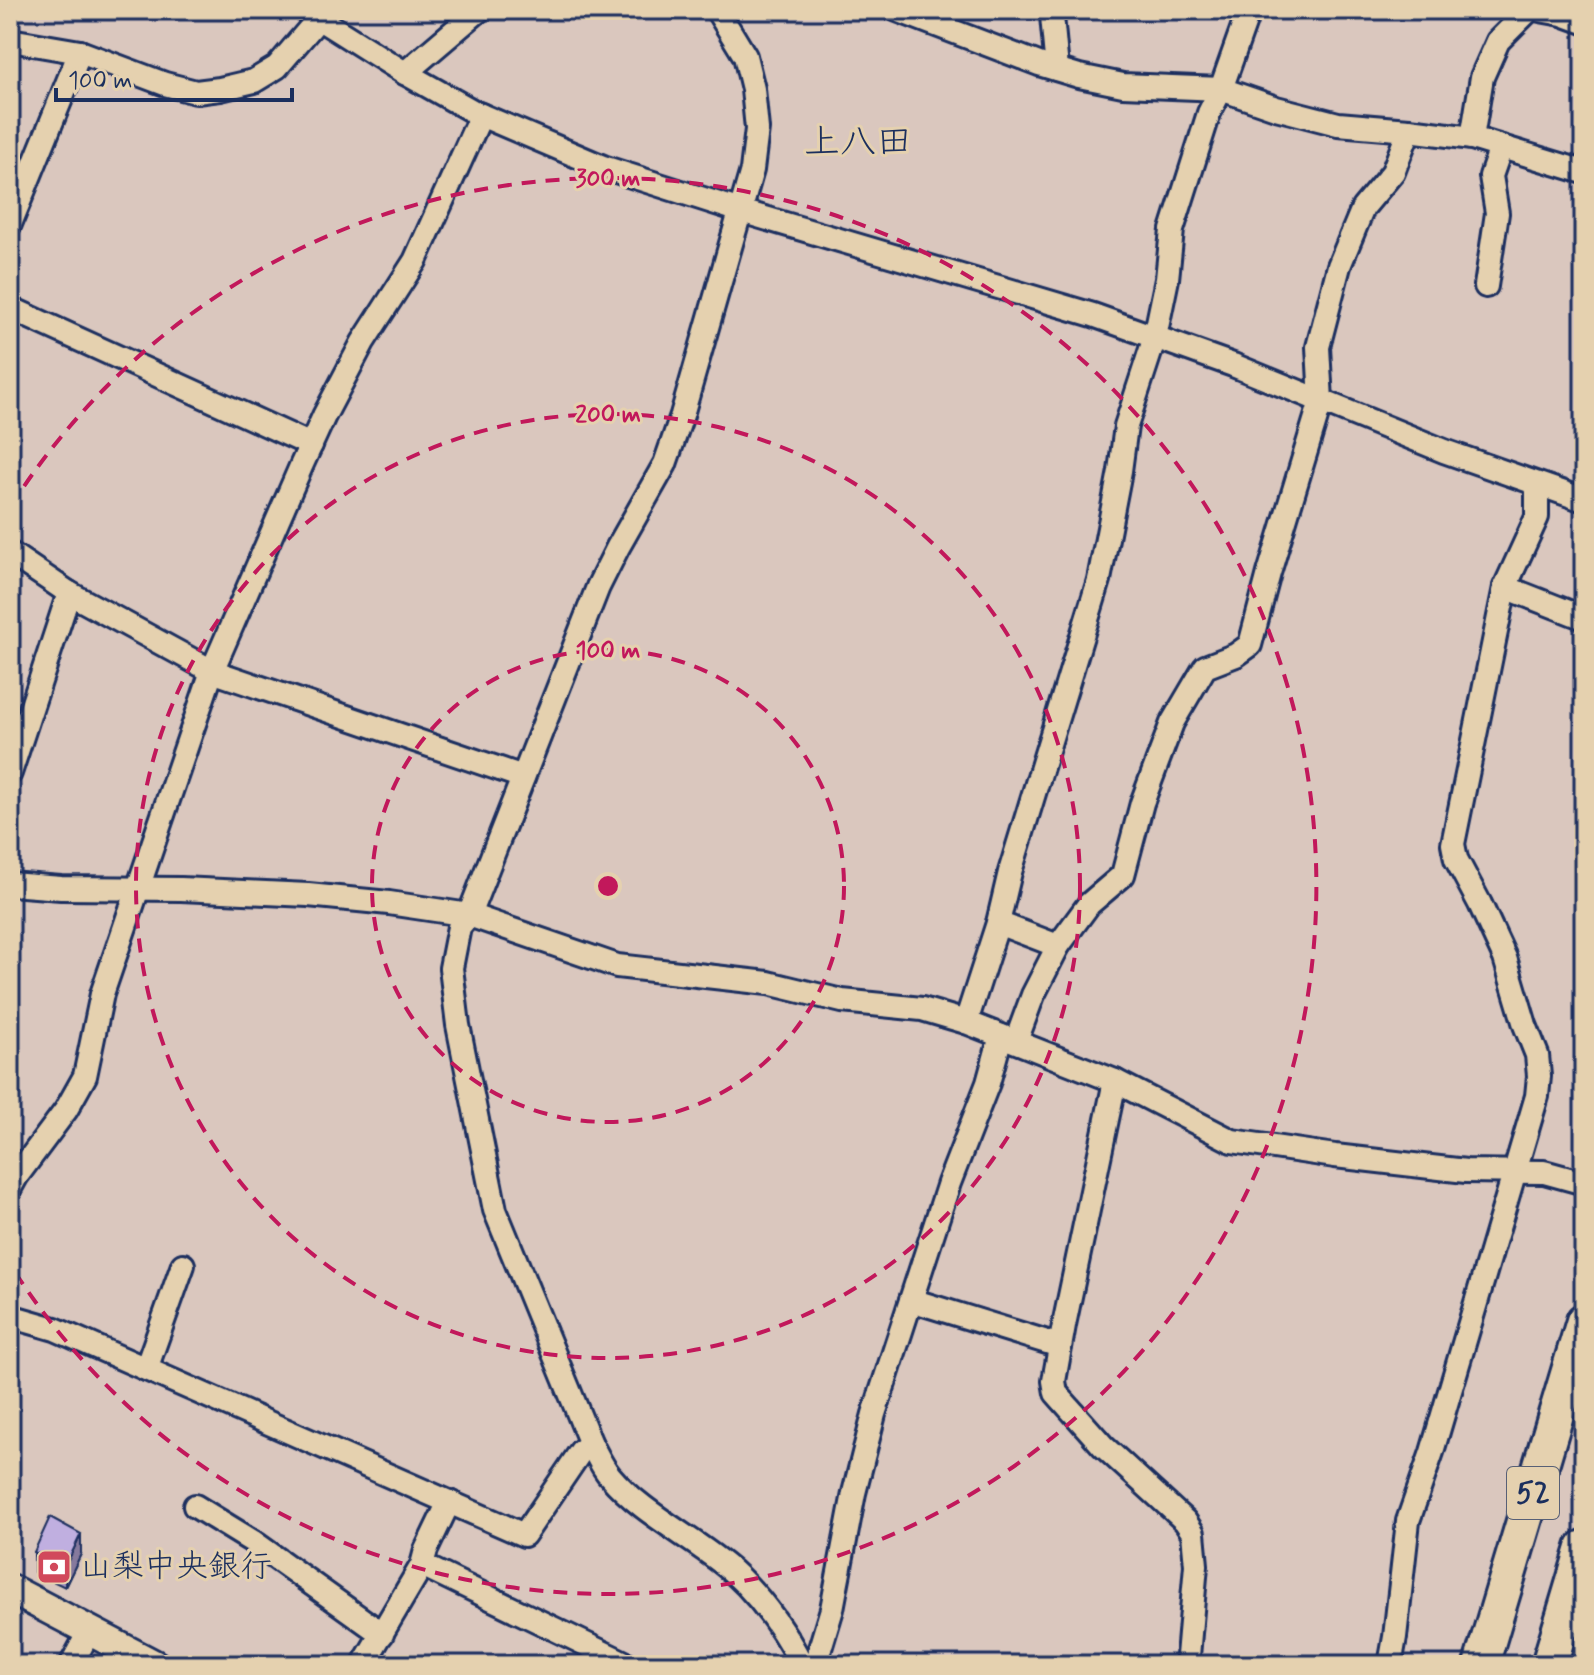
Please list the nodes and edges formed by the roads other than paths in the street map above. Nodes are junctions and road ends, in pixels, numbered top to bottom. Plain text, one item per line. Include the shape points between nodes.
1 (479, 10) edge
2 (717, 10) edge
3 (897, 10) edge
4 (1054, 10) edge
5 (1249, 10) edge
6 (1529, 10) edge
7 (1540, 10) edge
8 (1563, 12) edge
9 (312, 14) edge
10 (1584, 22) edge
11 (10, 40) edge
12 (80, 52) junction
13 (1057, 69) junction
14 (405, 73) junction
15 (1221, 89) junction
16 (481, 115) junction
17 (1409, 130) junction
18 (1472, 138) junction
19 (1501, 147) junction
20 (1584, 172) edge
21 (741, 211) junction
22 (10, 224) edge
23 (1486, 286) dead end
24 (10, 308) edge
25 (1155, 337) junction
26 (1321, 401) junction
27 (311, 445) junction
28 (1537, 484) junction
29 (1582, 497) edge
30 (10, 553) edge
31 (1505, 587) junction
32 (69, 593) junction
33 (1584, 618) edge
34 (212, 671) junction
35 (10, 773) edge
36 (523, 777) junction
37 (10, 884) edge
38 (137, 889) junction
39 (469, 915) junction
40 (998, 923) junction
41 (1058, 946) junction
42 (966, 1022) junction
43 (1008, 1039) junction
44 (1115, 1081) junction
45 (1515, 1171) junction
46 (1584, 1183) edge
47 (10, 1188) edge
48 (183, 1265) dead end
49 (911, 1300) junction
50 (10, 1316) edge
51 (1584, 1321) edge
52 (1060, 1346) junction
53 (1584, 1357) edge
54 (146, 1369) junction
55 (1584, 1398) edge
56 (591, 1444) junction
57 (449, 1502) junction
58 (195, 1506) dead end
59 (1584, 1548) edge
60 (422, 1565) junction
61 (10, 1589) edge
62 (90, 1630) junction
63 (382, 1634) junction
64 (71, 1665) edge
65 (155, 1665) edge
66 (363, 1665) edge
67 (629, 1665) edge
68 (802, 1665) edge
69 (815, 1665) edge
70 (1191, 1665) edge
71 (1390, 1665) edge
72 (1481, 1665) edge
73 (1494, 1665) edge
74 (1505, 1665) edge
75 (1549, 1665) edge

1 - 14 street
2 - 21 street via 745,56 753,89 757,129
3 - 13 street
4 - 13 street
5 - 15 street
6 - 18 street via 1492,53 1482,77
7 - 8 street
8 - 10 street
9 - 12 street via 277,67 254,81 220,89 196,92 165,84
9 - 14 street
11 - 12 street
12 - 22 street
13 - 15 street via 1123,85
14 - 16 street
15 - 17 street via 1338,124
15 - 25 street via 1172,230
16 - 21 street via 603,167
16 - 27 street via 415,261 363,342
17 - 18 street
17 - 26 street via 1393,172 1363,208 1339,266 1318,347
18 - 19 street
19 - 20 street
19 - 23 street via 1491,176 1497,213
21 - 25 street
21 - 36 street via 665,464 598,587
24 - 27 street
25 - 26 street
25 - 40 street via 1126,426 1099,580
26 - 28 street
26 - 41 street via 1250,645 1205,667 1172,723 1142,803 1123,875 1089,904
27 - 34 street
28 - 29 street
28 - 31 street via 1537,517
30 - 32 street
31 - 33 street
31 - 45 street via 1453,844 1505,958 1537,1055 1537,1096
32 - 34 street
32 - 35 street
34 - 36 street
34 - 38 street
36 - 39 street
37 - 38 street
38 - 39 street via 308,895
38 - 47 street via 102,994 85,1076
39 - 42 street via 617,966 768,983 842,1001 922,1009
39 - 56 street via 459,927 451,968 495,1210
40 - 41 street
40 - 42 street
41 - 43 street
42 - 43 street
43 - 44 street
43 - 49 street via 949,1183
44 - 45 street via 1232,1141 1466,1171
44 - 52 street
45 - 46 street
45 - 71 street via 1408,1521
48 - 54 street
49 - 52 street
49 - 69 street via 874,1414
50 - 54 street via 55,1329
51 - 72 highway, 52
52 - 70 street via 1056,1393 1193,1533
53 - 73 highway
54 - 57 street
55 - 74 highway
56 - 57 street via 524,1535
56 - 68 street via 609,1476 757,1595
57 - 60 street
58 - 63 street
59 - 75 highway, 52
60 - 63 street
60 - 67 street
61 - 62 main road
62 - 64 street
62 - 65 main road
63 - 66 street

